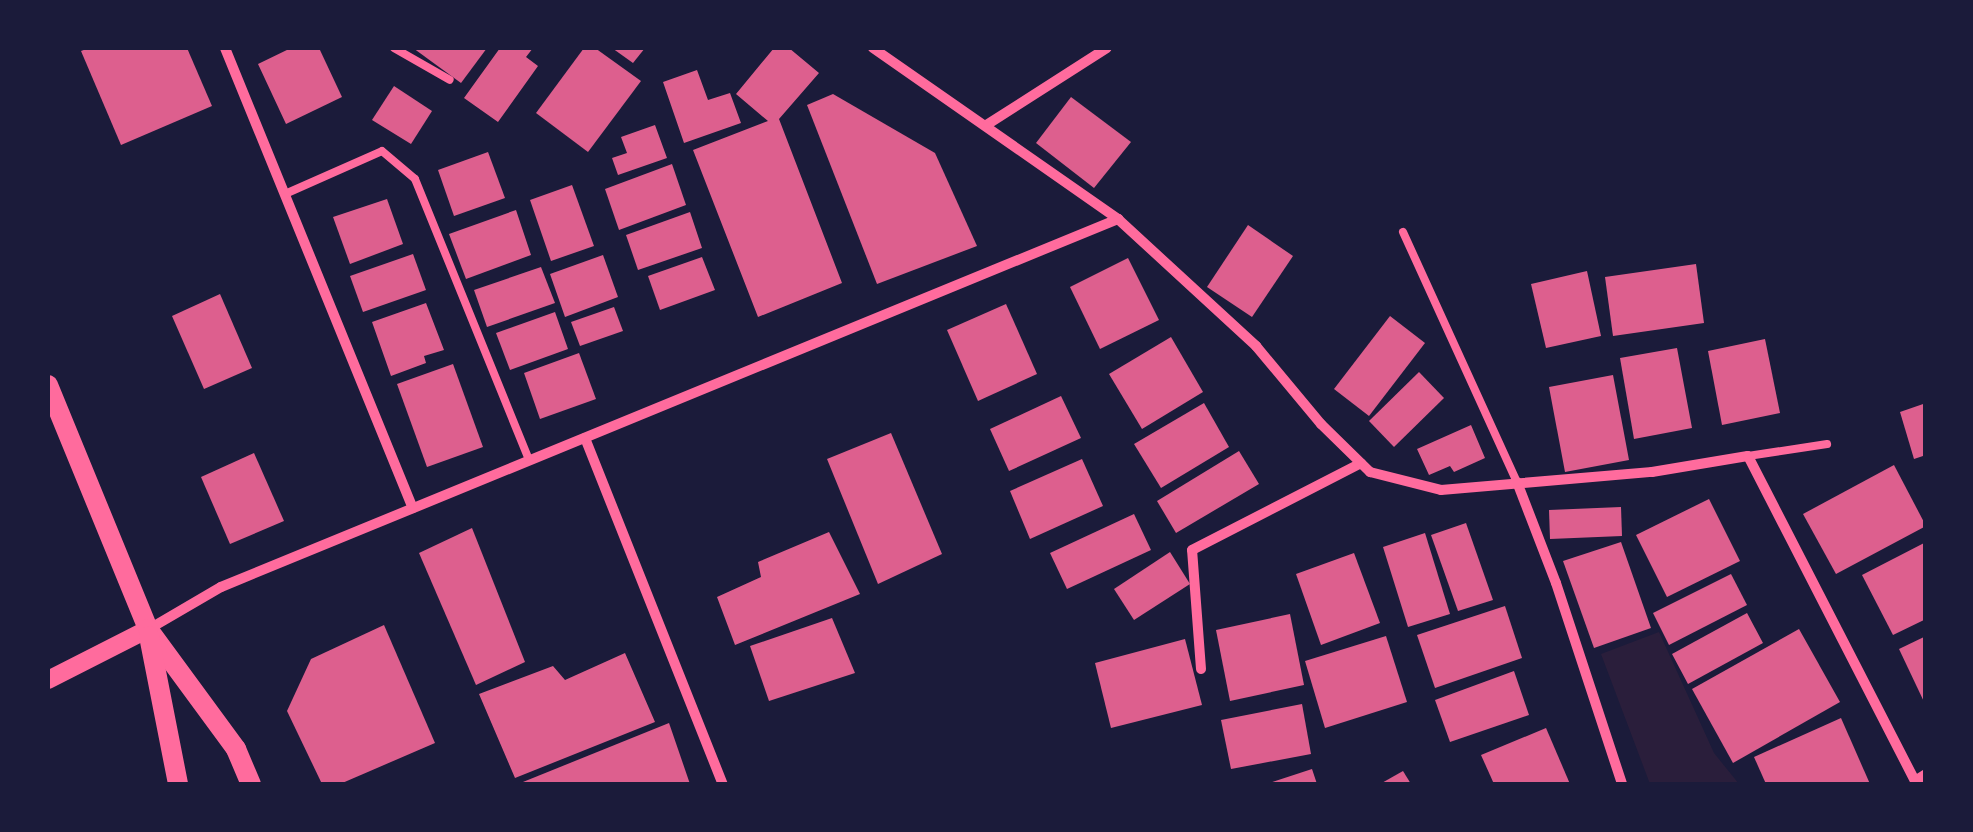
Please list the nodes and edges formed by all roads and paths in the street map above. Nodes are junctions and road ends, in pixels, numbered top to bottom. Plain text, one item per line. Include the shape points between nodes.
1 (225, 48) edge
2 (394, 48) edge
3 (873, 48) edge
4 (1106, 48) edge
5 (450, 80) dead end
6 (988, 124) junction
7 (285, 194) junction
8 (1118, 219) junction
9 (1404, 232) dead end
10 (48, 386) edge
11 (584, 438) junction
12 (1827, 444) dead end
13 (1748, 456) junction
14 (529, 460) junction
15 (1360, 463) junction
16 (1517, 482) junction
17 (413, 508) junction
18 (148, 629) junction
19 (1201, 669) dead end
20 (48, 680) edge
21 (1918, 780) edge
22 (178, 784) edge
23 (251, 784) edge
24 (722, 784) edge
25 (1622, 784) edge

1 - 7 street
2 - 5 lane
3 - 6 street
4 - 6 street
6 - 8 street
7 - 14 lane via 382,150 415,180
7 - 17 street
8 - 11 street
8 - 15 street via 1256,346
9 - 16 lane
10 - 18 main road
11 - 14 street
11 - 24 street
12 - 13 lane
13 - 16 street via 1652,472
13 - 21 street
14 - 17 street
15 - 16 street via 1370,472 1441,490
15 - 19 street via 1192,550
16 - 25 street
17 - 18 street via 221,588
18 - 20 street
18 - 22 main road
18 - 23 main road via 236,749

